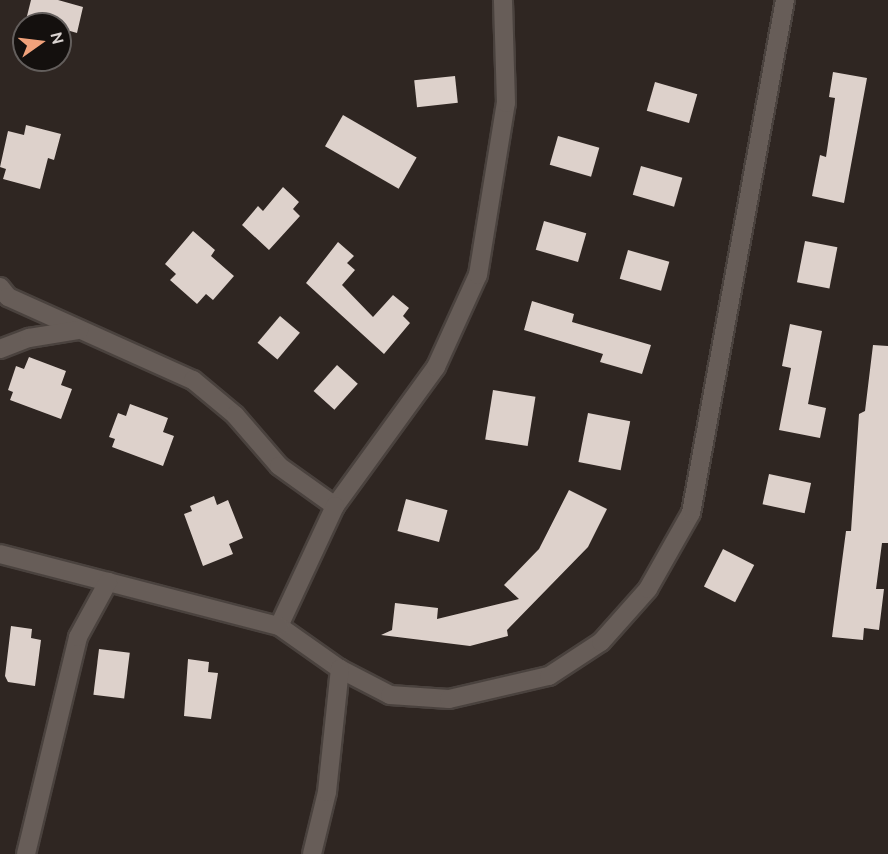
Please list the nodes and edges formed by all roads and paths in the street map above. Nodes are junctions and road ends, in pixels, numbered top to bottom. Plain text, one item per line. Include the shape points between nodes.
1 (503, 0) edge
2 (785, 0) edge
3 (0, 287) edge
4 (79, 330) junction
5 (0, 349) edge
6 (335, 506) junction
7 (0, 554) edge
8 (108, 582) junction
9 (279, 626) junction
10 (340, 669) junction
11 (26, 854) edge
12 (312, 854) edge

1 - 6 street via 506,103 478,275 436,367
2 - 10 street via 691,513 648,589 601,642 549,676 500,690 449,699 390,695
3 - 4 street via 8,297
4 - 5 street via 29,338
4 - 6 street via 193,380 235,415 279,466
6 - 9 street
7 - 8 street
8 - 9 street
8 - 11 street via 78,637
9 - 10 street
10 - 12 street via 327,792

